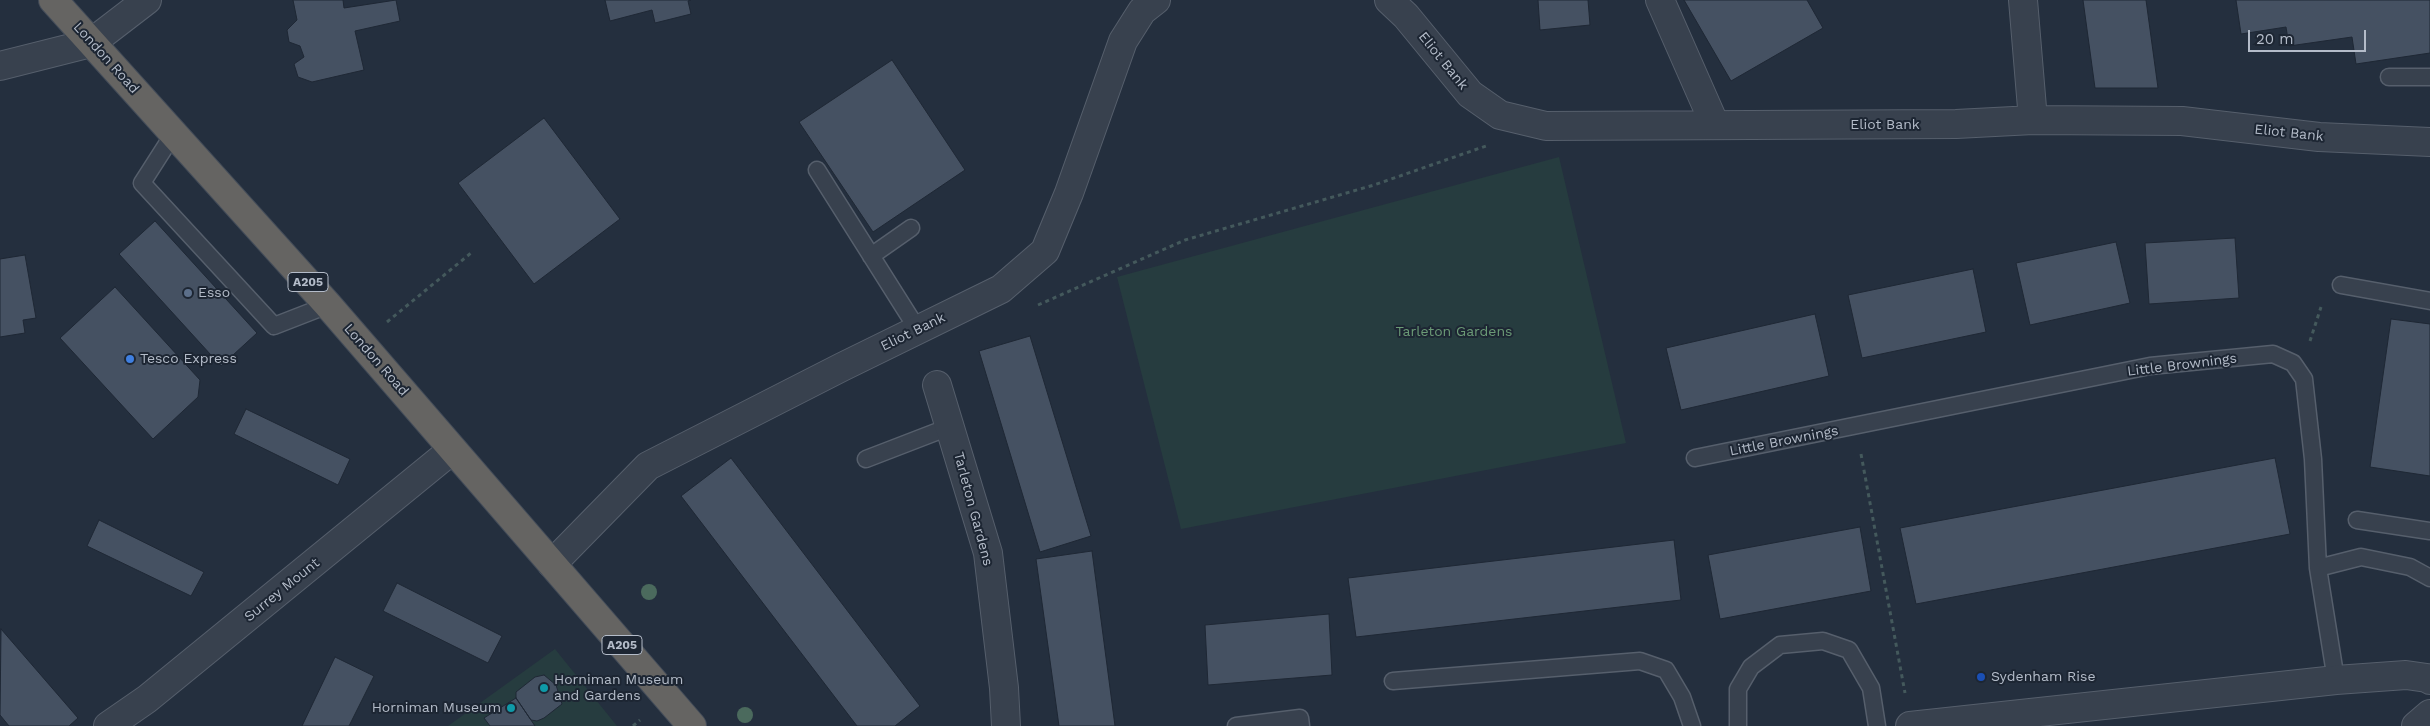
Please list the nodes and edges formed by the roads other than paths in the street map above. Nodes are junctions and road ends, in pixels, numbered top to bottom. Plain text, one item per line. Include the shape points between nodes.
1 (52, 0) edge
2 (146, 0) edge
3 (1156, 0) edge
4 (1389, 0) edge
5 (1660, 0) edge
6 (2024, 0) edge
7 (91, 43) junction
8 (0, 66) edge
9 (2388, 77) dead end
10 (2430, 77) edge
11 (2033, 120) junction
12 (1715, 126) junction
13 (174, 133) junction
14 (2430, 142) edge
15 (817, 170) dead end
16 (911, 228) dead end
17 (871, 256) junction
18 (2341, 285) road end
19 (2430, 301) edge
20 (328, 304) junction
21 (918, 330) junction
22 (937, 385) dead end
23 (950, 428) junction
24 (452, 450) junction
25 (1695, 458) dead end
26 (866, 459) dead end
27 (2357, 520) dead end
28 (2430, 531) edge
29 (552, 564) junction
30 (2318, 568) junction
31 (2430, 578) edge
32 (2336, 680) junction
33 (2430, 680) edge
34 (1393, 681) dead end
35 (2430, 714) edge
36 (108, 726) edge
37 (692, 726) edge
38 (1006, 726) edge
39 (1236, 726) edge
40 (1301, 726) edge
41 (1692, 726) edge
42 (1738, 726) edge
43 (1877, 726) edge
44 (1911, 726) edge
45 (2416, 726) edge

1 - 7 highway, London Road / A205
2 - 7 street
3 - 21 street, Eliot Bank via 1142,11 1123,41 1045,251 1001,289
4 - 12 street, Eliot Bank via 1470,94 1500,115 1546,126
5 - 12 street
6 - 11 street
7 - 8 street
7 - 13 highway, London Road / A205
9 - 10 lane
11 - 12 street, Eliot Bank via 1956,124
11 - 14 street, Eliot Bank via 2182,121 2319,137
13 - 20 highway, London Road / A205
13 - 20 lane via 142,183 274,326
15 - 17 lane
16 - 17 lane
17 - 21 lane
18 - 19 lane
20 - 24 highway, London Road / A205
21 - 29 street, Eliot Bank via 648,466
22 - 23 street, Tarleton Gardens
23 - 26 lane
23 - 38 street, Tarleton Gardens via 988,552
24 - 29 highway, London Road / A205
24 - 36 street, Surrey Mount via 147,699
25 - 30 lane, Little Brownings via 2150,366 2273,354 2293,364 2304,379 2313,459
27 - 28 lane
29 - 37 highway, London Road / A205
30 - 31 lane via 2361,558 2410,567
30 - 32 lane
32 - 33 street via 2406,675
32 - 44 street
34 - 41 lane via 1640,661 1666,670 1682,697
35 - 45 street
39 - 40 lane via 1300,718
42 - 43 lane via 1738,689 1751,667 1780,645 1823,640 1849,650 1870,688

